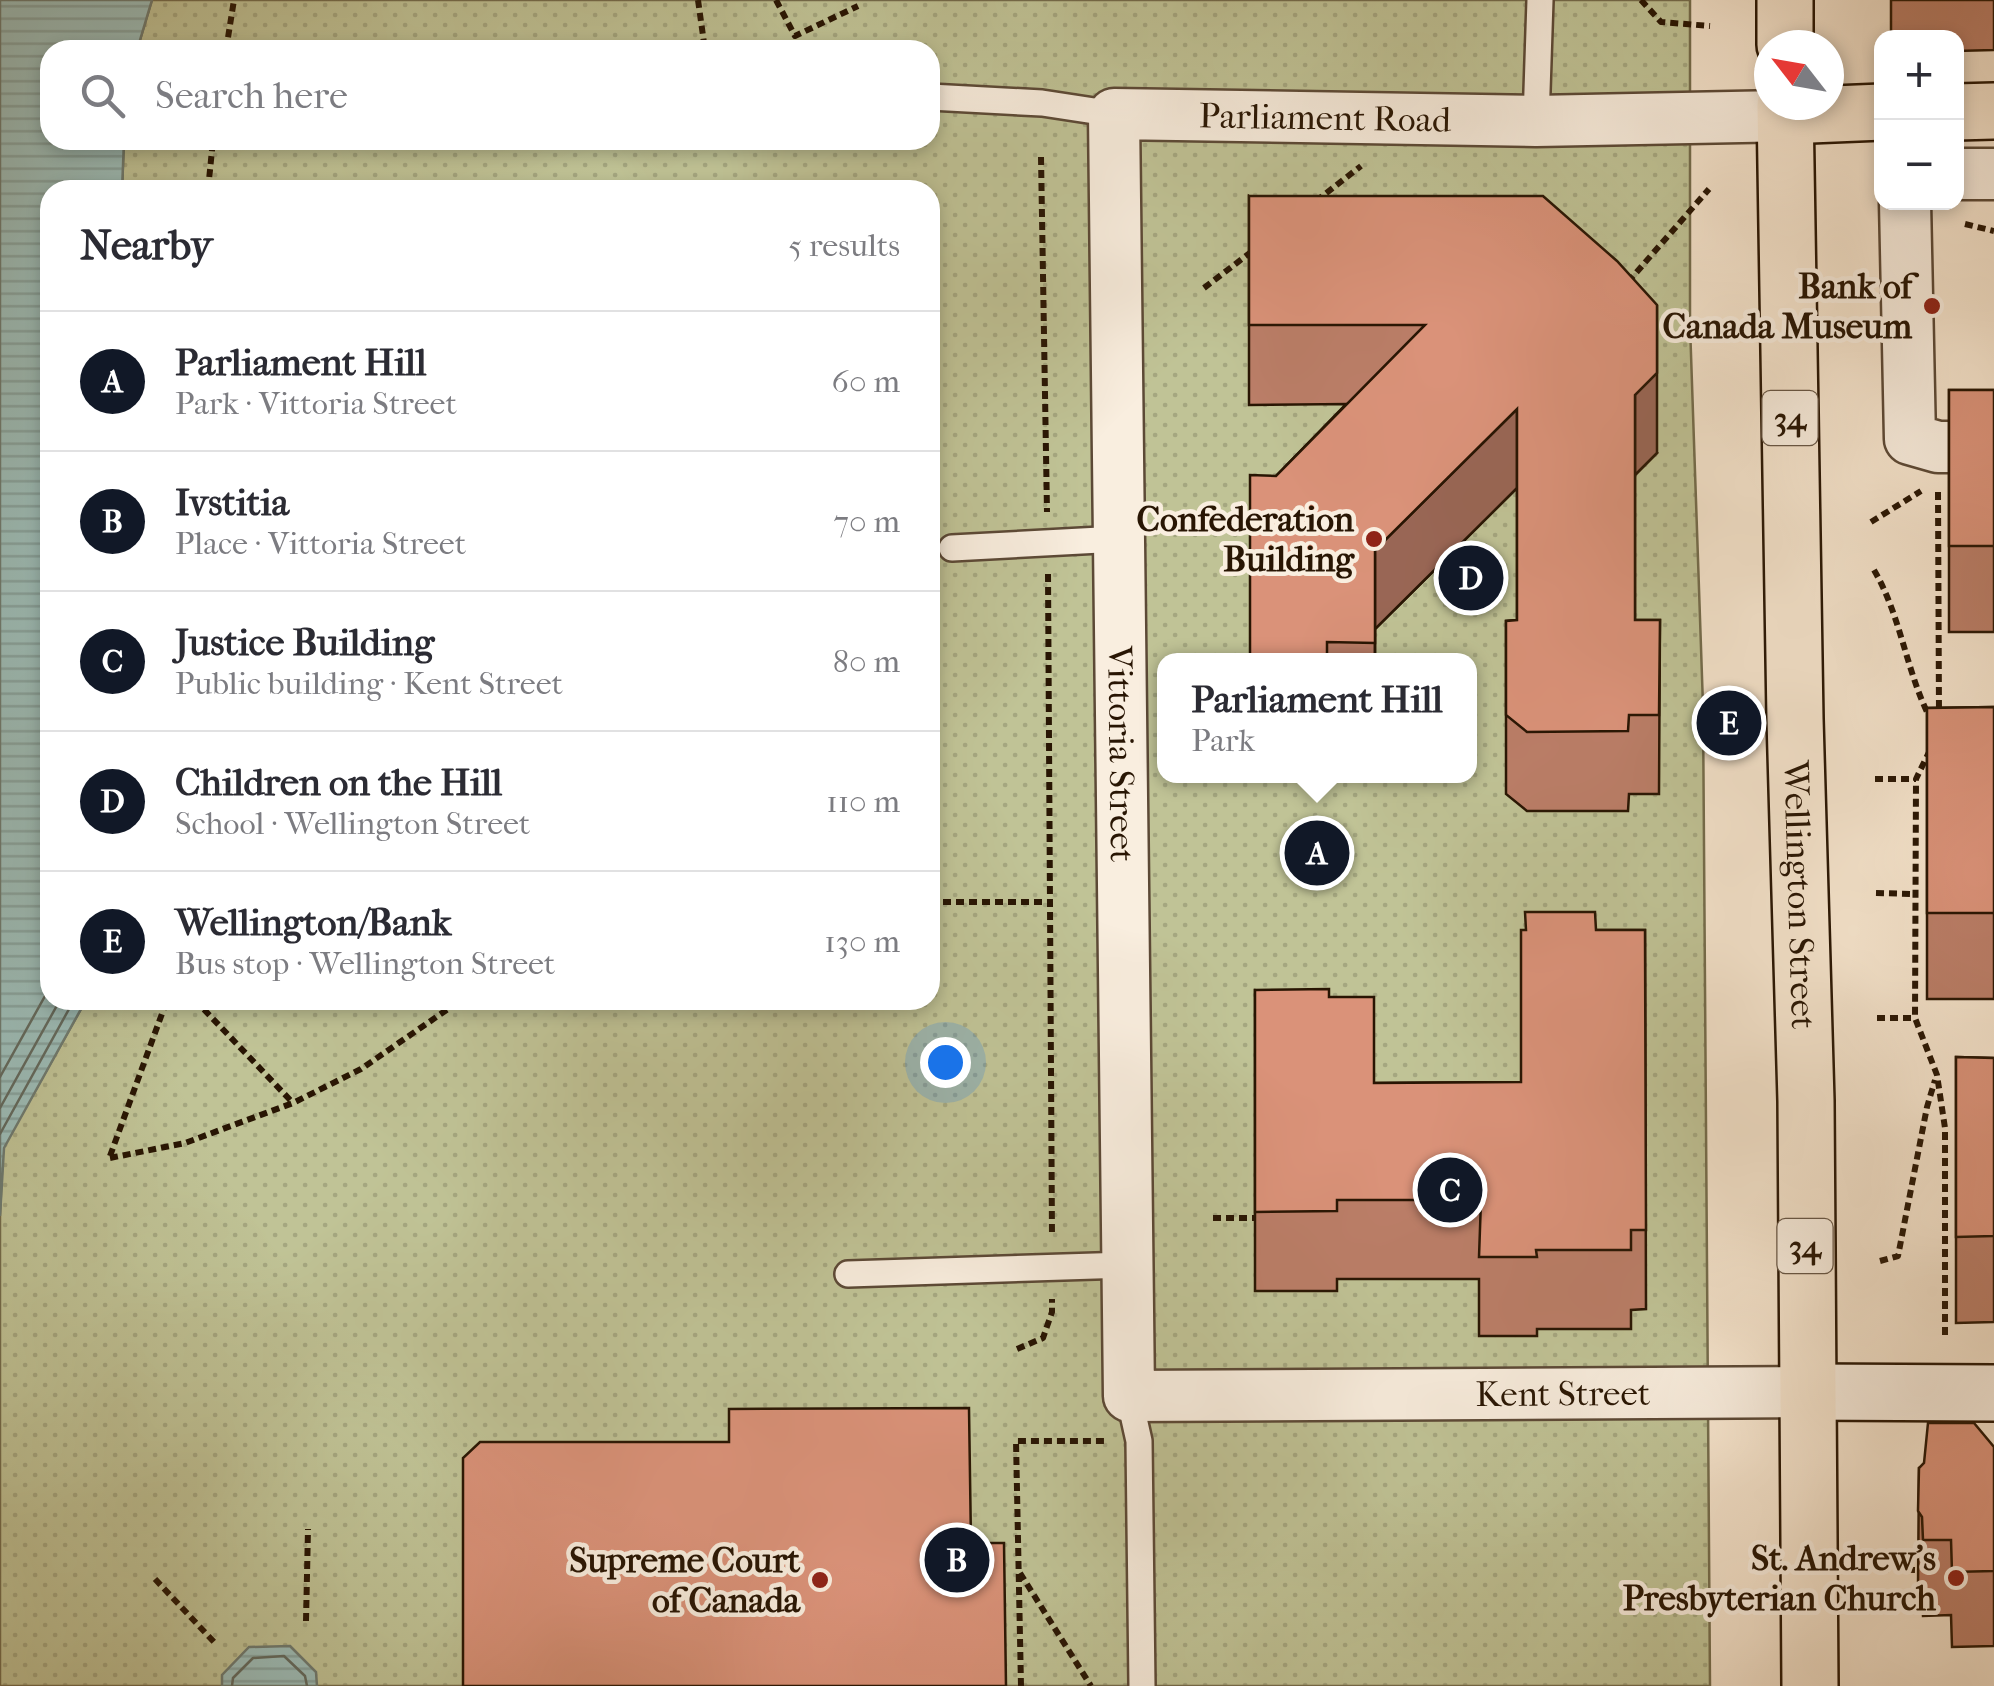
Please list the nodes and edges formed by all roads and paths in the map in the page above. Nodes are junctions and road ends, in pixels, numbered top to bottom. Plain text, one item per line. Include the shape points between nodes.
1 (234, 0) edge
2 (698, 0) edge
3 (776, 0) edge
4 (1540, 0) edge
5 (1640, 0) edge
6 (1785, 0) edge
7 (858, 6) dead end
8 (1710, 26) dead end
9 (1785, 30) edge
10 (228, 40) edge
11 (703, 40) edge
12 (940, 98) edge
13 (1754, 111) edge
14 (1844, 111) edge
15 (1874, 112) edge
16 (1964, 112) edge
17 (1994, 112) edge
18 (1114, 114) junction
19 (1786, 120) edge
20 (1536, 121) junction
21 (212, 150) edge
22 (1041, 157) dead end
23 (1362, 165) dead end
24 (1964, 174) edge
25 (1994, 174) edge
26 (209, 180) edge
27 (1709, 189) dead end
28 (1304, 210) edge
29 (1905, 210) edge
30 (1261, 244) edge
31 (1624, 286) edge
32 (1204, 288) dead end
33 (1994, 448) edge
34 (1938, 463) junction
35 (1872, 522) dead end
36 (1119, 539) junction
37 (1048, 543) junction
38 (952, 548) dead end
39 (1874, 570) dead end
40 (1939, 719) edge
41 (1938, 733) edge
42 (1930, 748) edge
43 (1916, 779) junction
44 (1875, 780) dead end
45 (1876, 893) dead end
46 (1914, 894) junction
47 (940, 902) edge
48 (1049, 902) junction
49 (164, 1010) edge
50 (205, 1010) edge
51 (446, 1010) edge
52 (1877, 1018) dead end
53 (1916, 1018) junction
54 (1936, 1075) junction
55 (293, 1102) junction
56 (1213, 1218) dead end
57 (1255, 1218) edge
58 (1880, 1262) dead end
59 (1127, 1266) junction
60 (1053, 1267) junction
61 (848, 1274) dead end
62 (1945, 1337) dead end
63 (1017, 1350) dead end
64 (1806, 1392) junction
65 (1994, 1393) edge
66 (1121, 1419) junction
67 (308, 1530) dead end
68 (1881, 1570) dead end
69 (1918, 1570) edge
70 (1019, 1572) junction
71 (156, 1579) dead end
72 (306, 1621) dead end
73 (214, 1642) dead end
74 (1021, 1686) edge
75 (1092, 1686) edge
76 (1142, 1686) edge
77 (1810, 1686) edge

1 - 10 path
2 - 11 path
3 - 7 path via 795,36
4 - 20 lane
5 - 8 path via 1661,22
6 - 9 main road
12 - 18 lane
13 - 20 street, Parliament Road
14 - 15 main road
16 - 17 main road
18 - 20 street, Parliament Road
18 - 36 street, Vittoria Street
19 - 64 main road, Wellington Street / 34
21 - 26 path
22 - 37 path
23 - 28 path
24 - 25 street
27 - 31 path
29 - 34 street via 1910,439
30 - 32 path
33 - 34 street
34 - 35 path
34 - 40 path
36 - 37 lane
36 - 59 street, Vittoria Street
37 - 38 lane
37 - 48 path
39 - 41 path
42 - 43 path
43 - 44 path
43 - 46 path
45 - 46 path
46 - 53 path
47 - 48 path
48 - 60 path
49 - 55 path via 110,1158 185,1143
50 - 55 path
51 - 55 path via 361,1069
52 - 53 path
53 - 54 path
54 - 58 path via 1898,1256
54 - 62 path via 1946,1128
56 - 57 path
59 - 60 lane
59 - 66 street, Vittoria Street
60 - 61 lane
60 - 63 path via 1052,1312 1043,1338
64 - 65 main road, Kent Street
64 - 66 street, Kent Street
64 - 77 main road, Wellington Street / 34
66 - 70 path via 1016,1440
66 - 76 lane via 1139,1441
67 - 72 path
68 - 69 path
70 - 74 path
70 - 75 path
71 - 73 path

